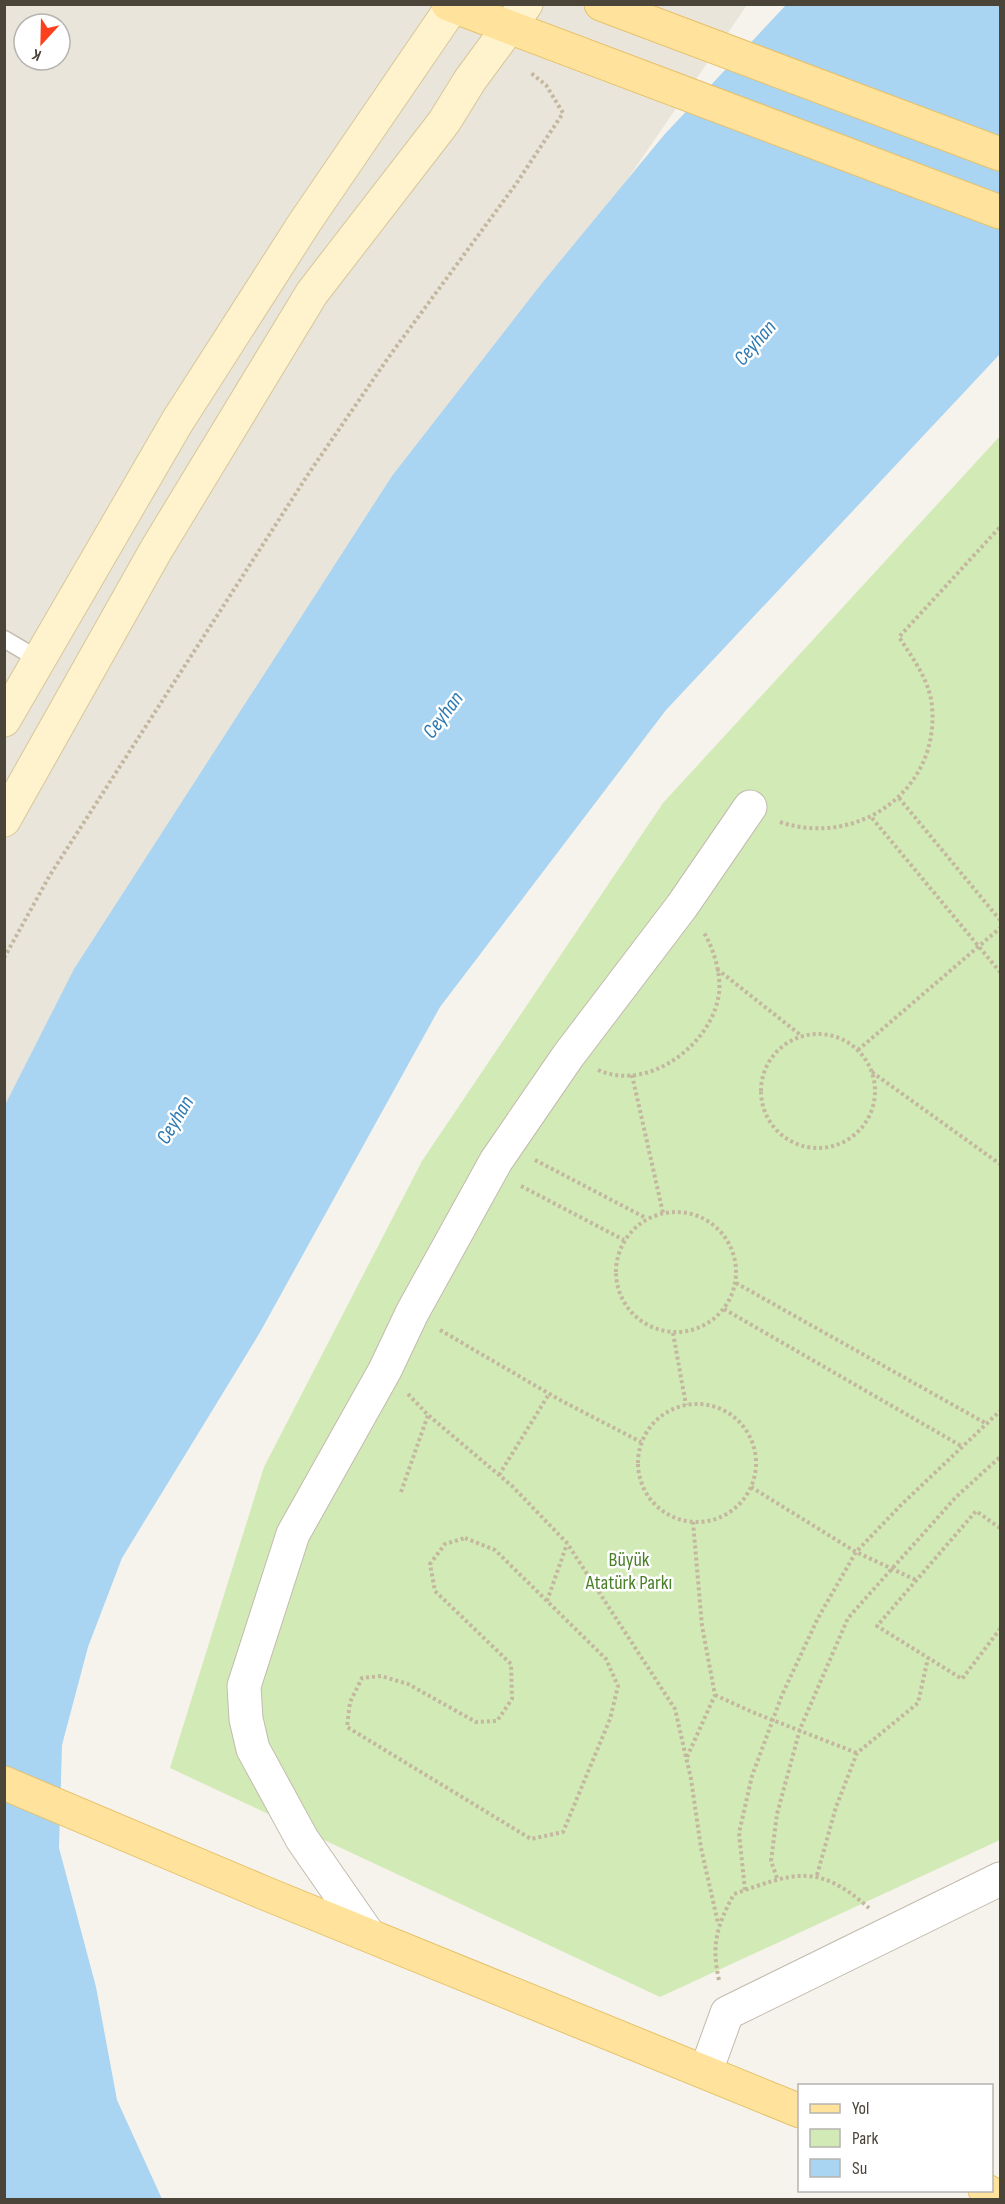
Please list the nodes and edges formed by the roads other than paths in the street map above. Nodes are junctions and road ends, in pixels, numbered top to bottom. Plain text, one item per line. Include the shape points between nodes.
1 (601, 4) edge
2 (451, 5) edge
3 (509, 27) edge
4 (1000, 154) edge
5 (1000, 212) edge
6 (4, 639) edge
7 (38, 659) junction
8 (4, 720) edge
9 (750, 807) road end
10 (4, 820) edge
11 (4, 1783) edge
12 (1000, 1879) edge
13 (368, 1934) junction
14 (706, 2071) junction
15 (798, 2110) edge

1 - 4 main road
2 - 3 main road
2 - 7 street via 177,422
3 - 5 main road
3 - 10 street via 444,122 312,293 156,550
6 - 7 lane
7 - 8 street
9 - 13 street via 682,906 568,1056 499,1158 293,1534 244,1686 246,1719 253,1749 302,1839
11 - 13 main road
12 - 14 street via 727,2013
13 - 14 main road
14 - 15 main road

